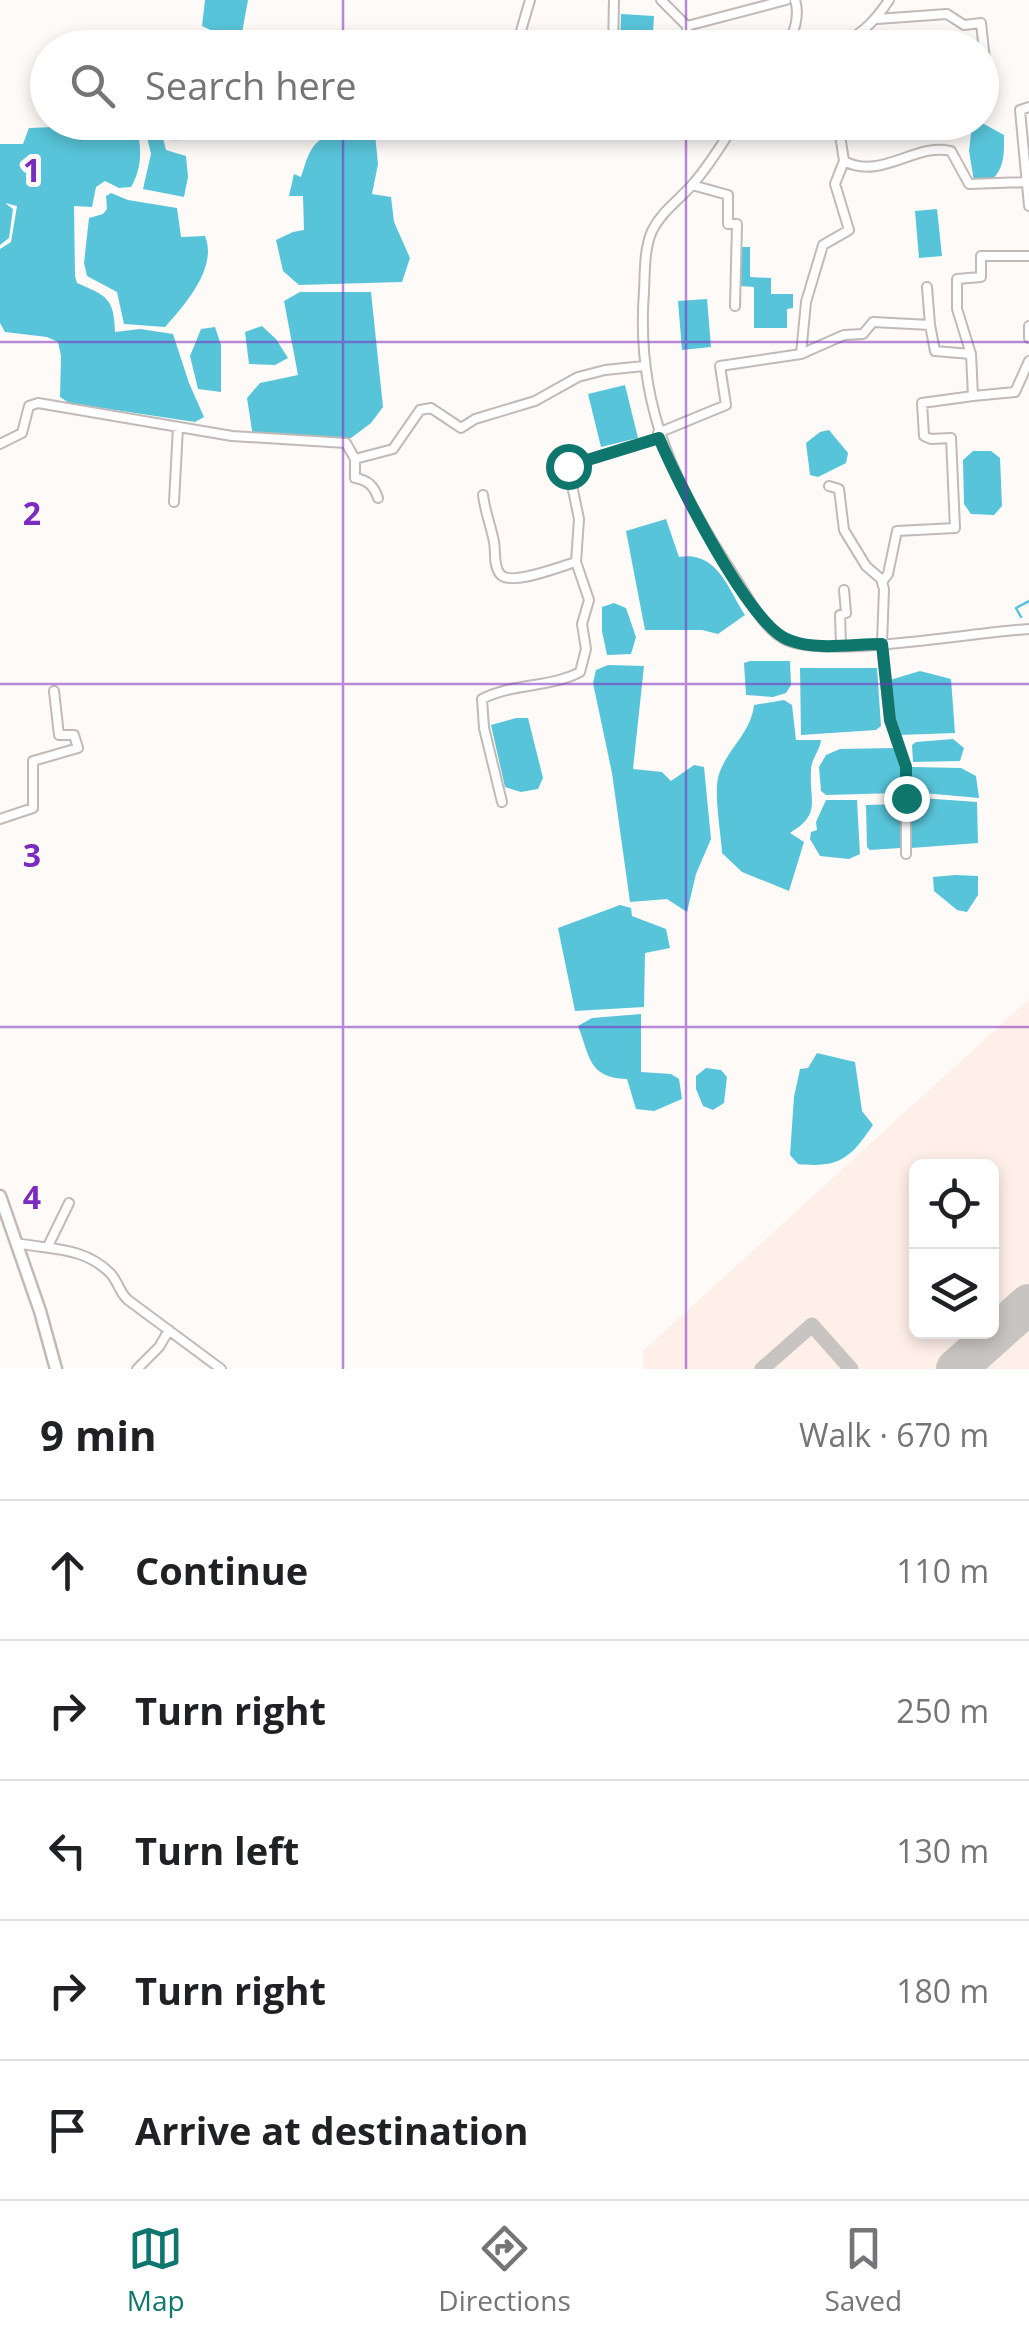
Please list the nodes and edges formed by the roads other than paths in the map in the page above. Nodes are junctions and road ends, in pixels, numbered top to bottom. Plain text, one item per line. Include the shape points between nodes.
1 (530, 0) edge
2 (614, 0) edge
3 (661, 0) edge
4 (786, 0) edge
5 (795, 0) edge
6 (889, 0) edge
7 (877, 18) junction
8 (687, 26) junction
9 (521, 30) edge
10 (613, 30) edge
11 (687, 30) edge
12 (793, 30) edge
13 (863, 30) edge
14 (982, 30) edge
15 (1029, 107) edge
16 (723, 140) edge
17 (841, 140) edge
18 (844, 161) junction
19 (1027, 182) edge
20 (692, 185) junction
21 (1029, 206) edge
22 (1029, 256) edge
23 (927, 287) dead end
24 (735, 306) dead end
25 (930, 325) junction
26 (1029, 326) edge
27 (1029, 338) edge
28 (800, 354) junction
29 (970, 354) junction
30 (1029, 362) edge
31 (644, 366) junction
32 (973, 396) junction
33 (178, 427) junction
34 (658, 436) junction
35 (0, 444) edge
36 (356, 459) junction
37 (829, 486) dead end
38 (483, 496) dead end
39 (378, 498) dead end
40 (174, 502) dead end
41 (576, 562) junction
42 (882, 582) junction
43 (844, 590) dead end
44 (1029, 629) edge
45 (882, 644) junction
46 (841, 645) junction
47 (54, 691) dead end
48 (502, 802) dead end
49 (0, 819) edge
50 (906, 854) dead end
51 (0, 1196) edge
52 (69, 1203) dead end
53 (6, 1228) edge
54 (17, 1243) junction
55 (48, 1246) junction
56 (169, 1330) junction
57 (56, 1369) edge
58 (137, 1369) edge
59 (222, 1369) edge

1 - 9 street
2 - 10 street
3 - 8 street
4 - 8 street
5 - 12 street
6 - 7 street
7 - 13 street
7 - 14 street via 948,14 964,24 981,23
8 - 11 street
15 - 19 street via 1020,110
16 - 20 street
17 - 18 street
18 - 19 street via 886,166 941,148 952,150 969,184
18 - 28 street via 836,184 849,230 822,245
19 - 21 street
20 - 24 street via 728,195 728,224 737,224
20 - 31 street via 652,232 642,308
22 - 29 street via 981,256 982,277 957,279 956,309
23 - 25 street
25 - 28 street via 872,322 863,334
25 - 29 street via 935,351
26 - 27 street
28 - 34 street via 720,366 726,406
29 - 32 street
30 - 32 street via 1015,392
31 - 34 street
31 - 36 street via 578,377 460,428 431,408 420,410 394,449
32 - 42 street via 922,402 924,436 951,438 955,528 898,531
33 - 35 street via 38,402 29,406 22,433
33 - 36 street via 348,444
33 - 40 street
34 - 41 street via 568,466 579,519
34 - 46 street via 704,529 769,626 784,640
36 - 39 street via 355,478 375,488
37 - 42 street via 838,489 844,530
38 - 41 street via 502,577
41 - 48 street via 589,600 580,672 482,700
42 - 45 street
43 - 46 street
44 - 45 street
45 - 46 street
45 - 50 street via 890,720 906,767
47 - 49 street via 59,735 74,734 78,748 33,762 34,806
51 - 53 main road
52 - 55 street
53 - 54 main road
54 - 55 street
54 - 57 main road
55 - 56 street via 71,1249 114,1275 119,1292
56 - 58 street
56 - 59 street

